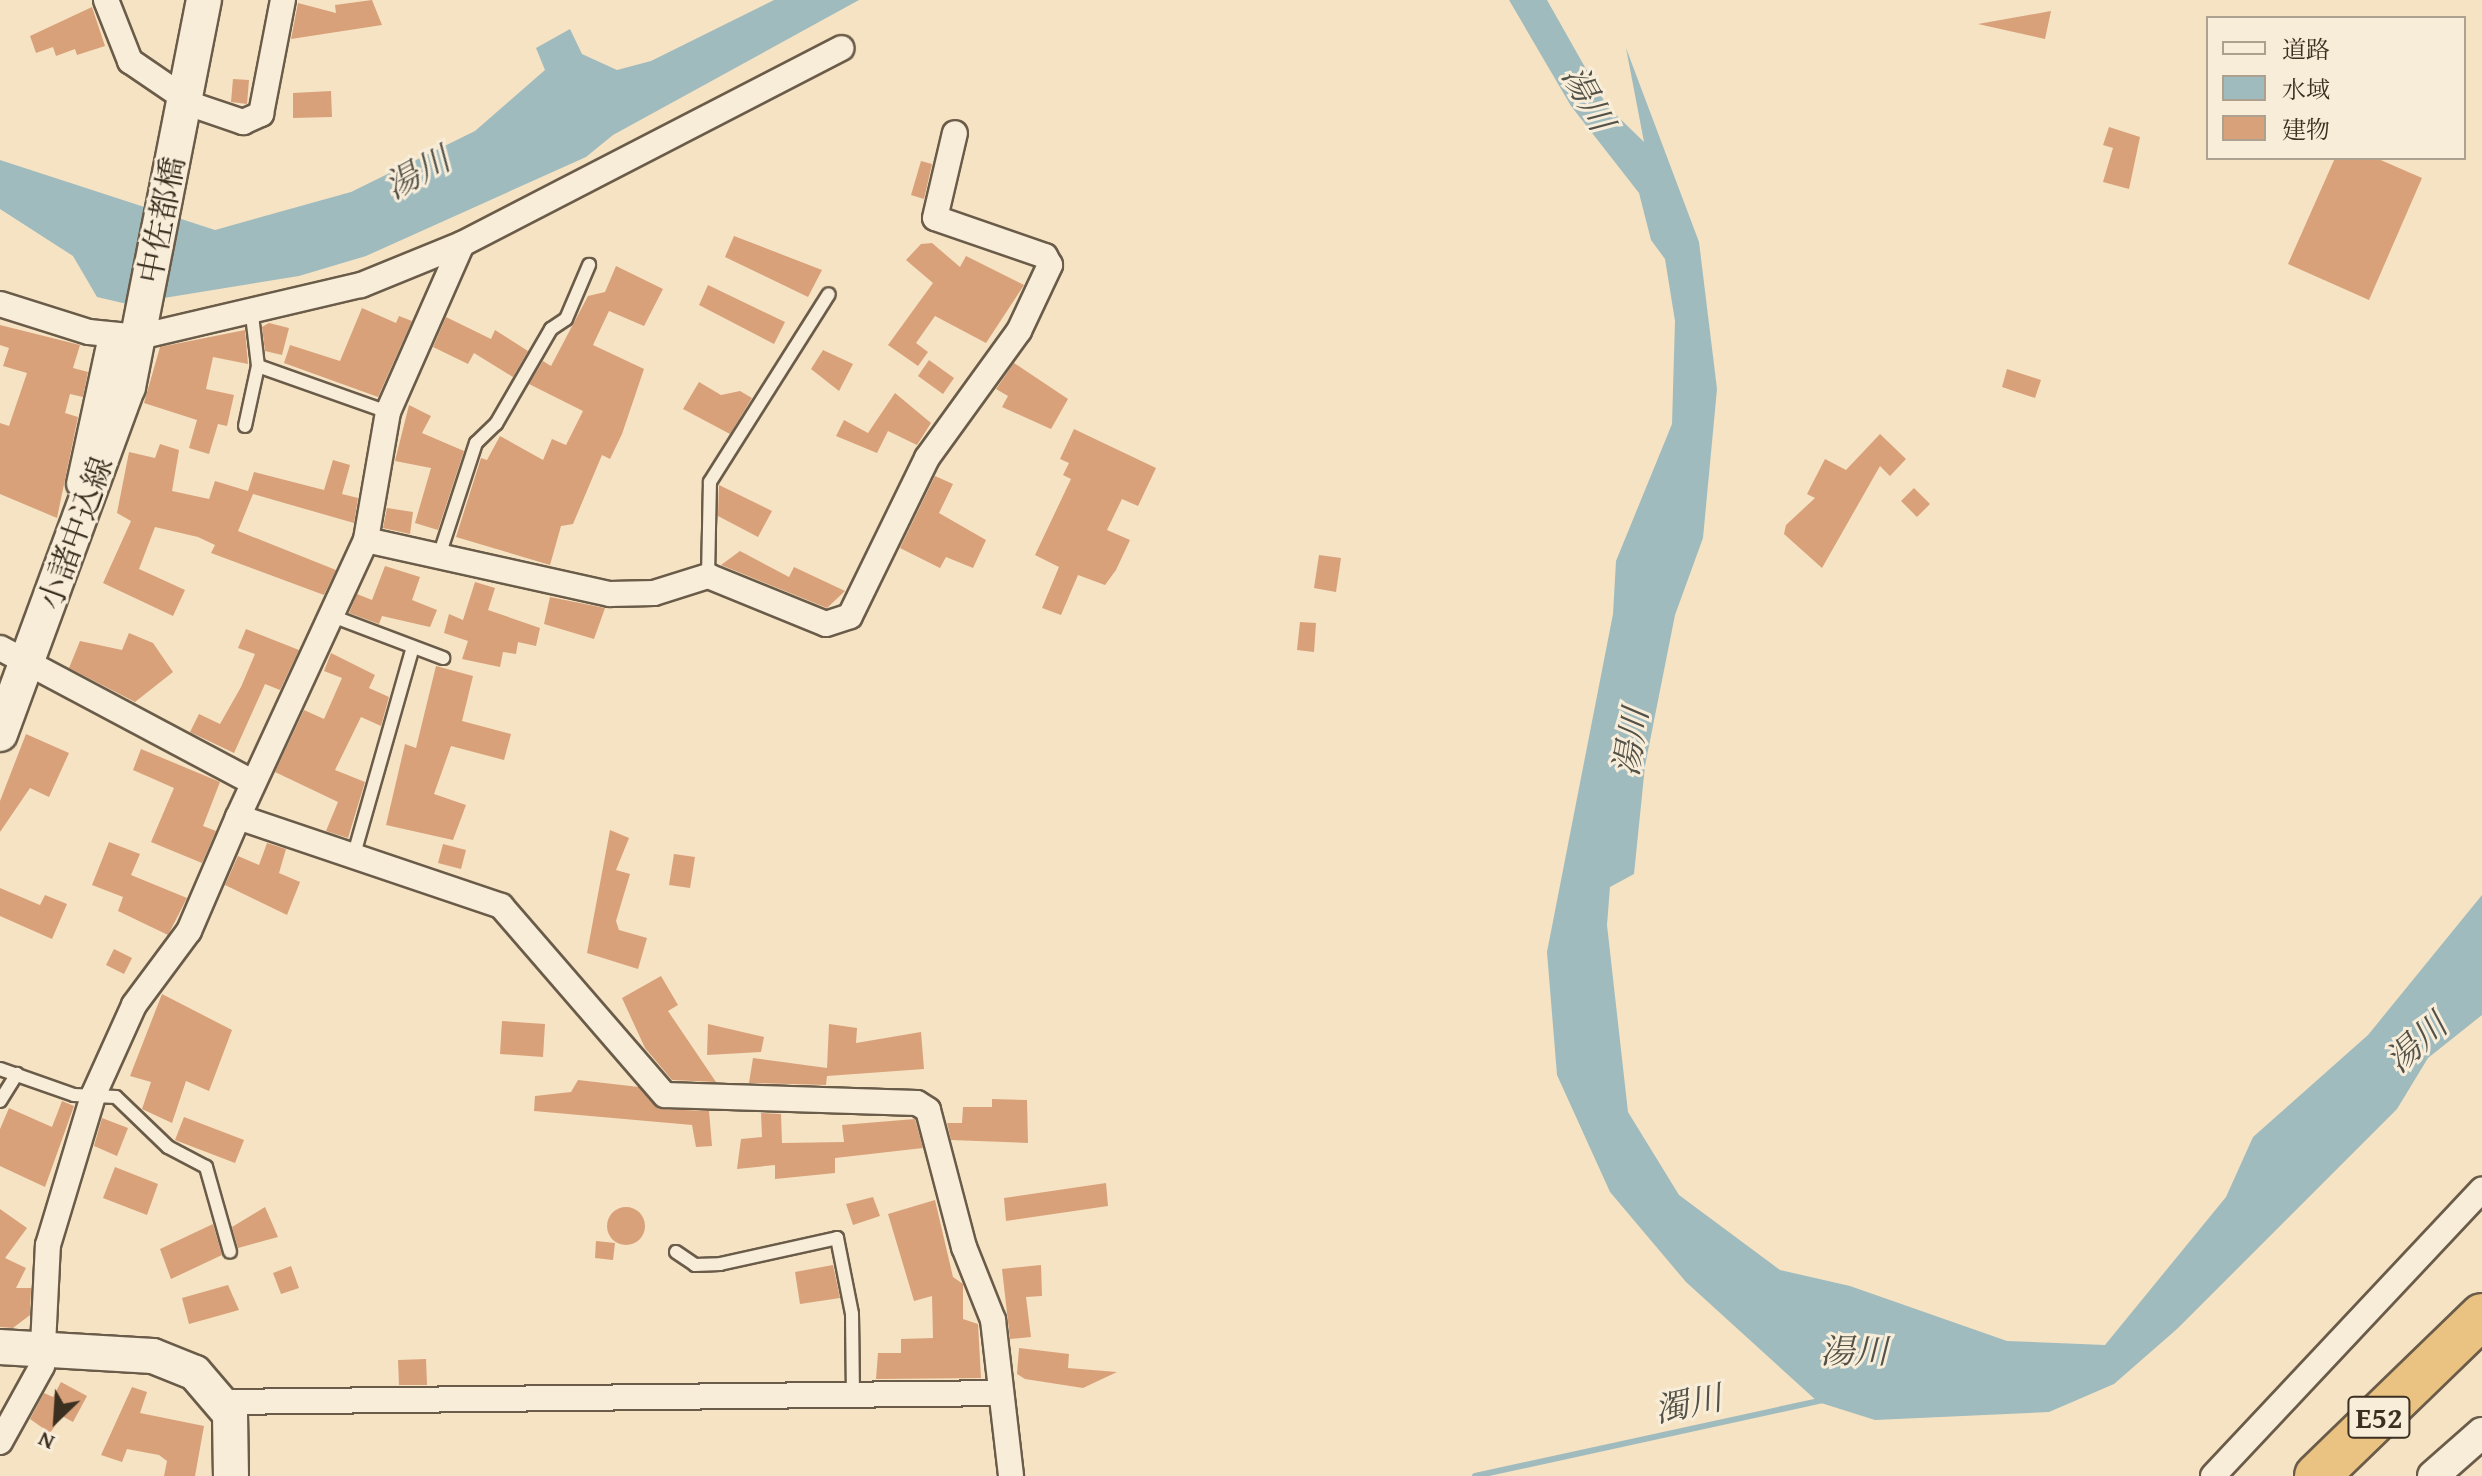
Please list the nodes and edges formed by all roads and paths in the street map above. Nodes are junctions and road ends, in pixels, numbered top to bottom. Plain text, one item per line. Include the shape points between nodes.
1 (106, 0) edge
2 (204, 0) edge
3 (283, 0) edge
4 (841, 48) dead end
5 (185, 105) junction
6 (955, 133) dead end
7 (462, 244) junction
8 (589, 265) dead end
9 (829, 294) dead end
10 (0, 304) edge
11 (252, 315) junction
12 (130, 334) junction
13 (258, 366) junction
14 (388, 412) junction
15 (245, 426) dead end
16 (366, 540) junction
17 (439, 556) junction
18 (708, 576) junction
19 (332, 616) junction
20 (413, 647) junction
21 (14, 656) edge
22 (443, 658) dead end
23 (0, 734) edge
24 (252, 782) junction
25 (238, 817) junction
26 (354, 854) junction
27 (0, 1069) edge
28 (17, 1074) junction
29 (93, 1096) junction
30 (0, 1101) edge
31 (2482, 1190) edge
32 (230, 1252) dead end
33 (676, 1252) dead end
34 (2482, 1316) edge
35 (0, 1347) edge
36 (43, 1352) junction
37 (999, 1393) junction
38 (853, 1395) junction
39 (223, 1402) junction
40 (2482, 1433) edge
41 (0, 1442) edge
42 (2328, 1470) edge
43 (231, 1476) edge
44 (1011, 1476) edge
45 (2213, 1476) edge
46 (2433, 1476) edge

1 - 5 street via 130,61
2 - 5 main road
3 - 5 street via 261,114 252,122 229,121
4 - 7 street
5 - 12 main road, 中佐都橋
6 - 18 street via 935,218 1049,260 1019,331 927,458 850,616 826,624
7 - 11 street via 361,285
7 - 14 street
8 - 17 lane via 566,319 551,329 496,424 476,443
9 - 18 lane via 710,482
10 - 12 street
11 - 12 street
11 - 13 lane
12 - 21 main road, 小諸中込線 via 85,513
13 - 14 lane
13 - 15 lane
14 - 16 street
16 - 17 street
16 - 19 street
17 - 18 street via 610,594 654,593
19 - 20 lane
19 - 24 street
20 - 22 lane
20 - 26 lane
21 - 23 main road, 小諸中込線
21 - 24 street
24 - 25 street
25 - 26 street
25 - 29 street via 189,931 134,1005
26 - 37 street via 501,906 665,1095 917,1103 928,1110 964,1247 993,1320
27 - 28 lane
28 - 29 lane
28 - 30 lane
29 - 32 lane via 116,1097 168,1147 206,1167
29 - 36 street via 48,1245
31 - 45 street
33 - 38 lane via 695,1265 720,1264 837,1238 852,1314
34 - 42 highway, E52
35 - 36 main road
36 - 39 main road via 153,1356 195,1373
36 - 41 street via 28,1399
37 - 38 street
37 - 44 street
38 - 39 street
39 - 43 main road via 233,1430
40 - 46 street

